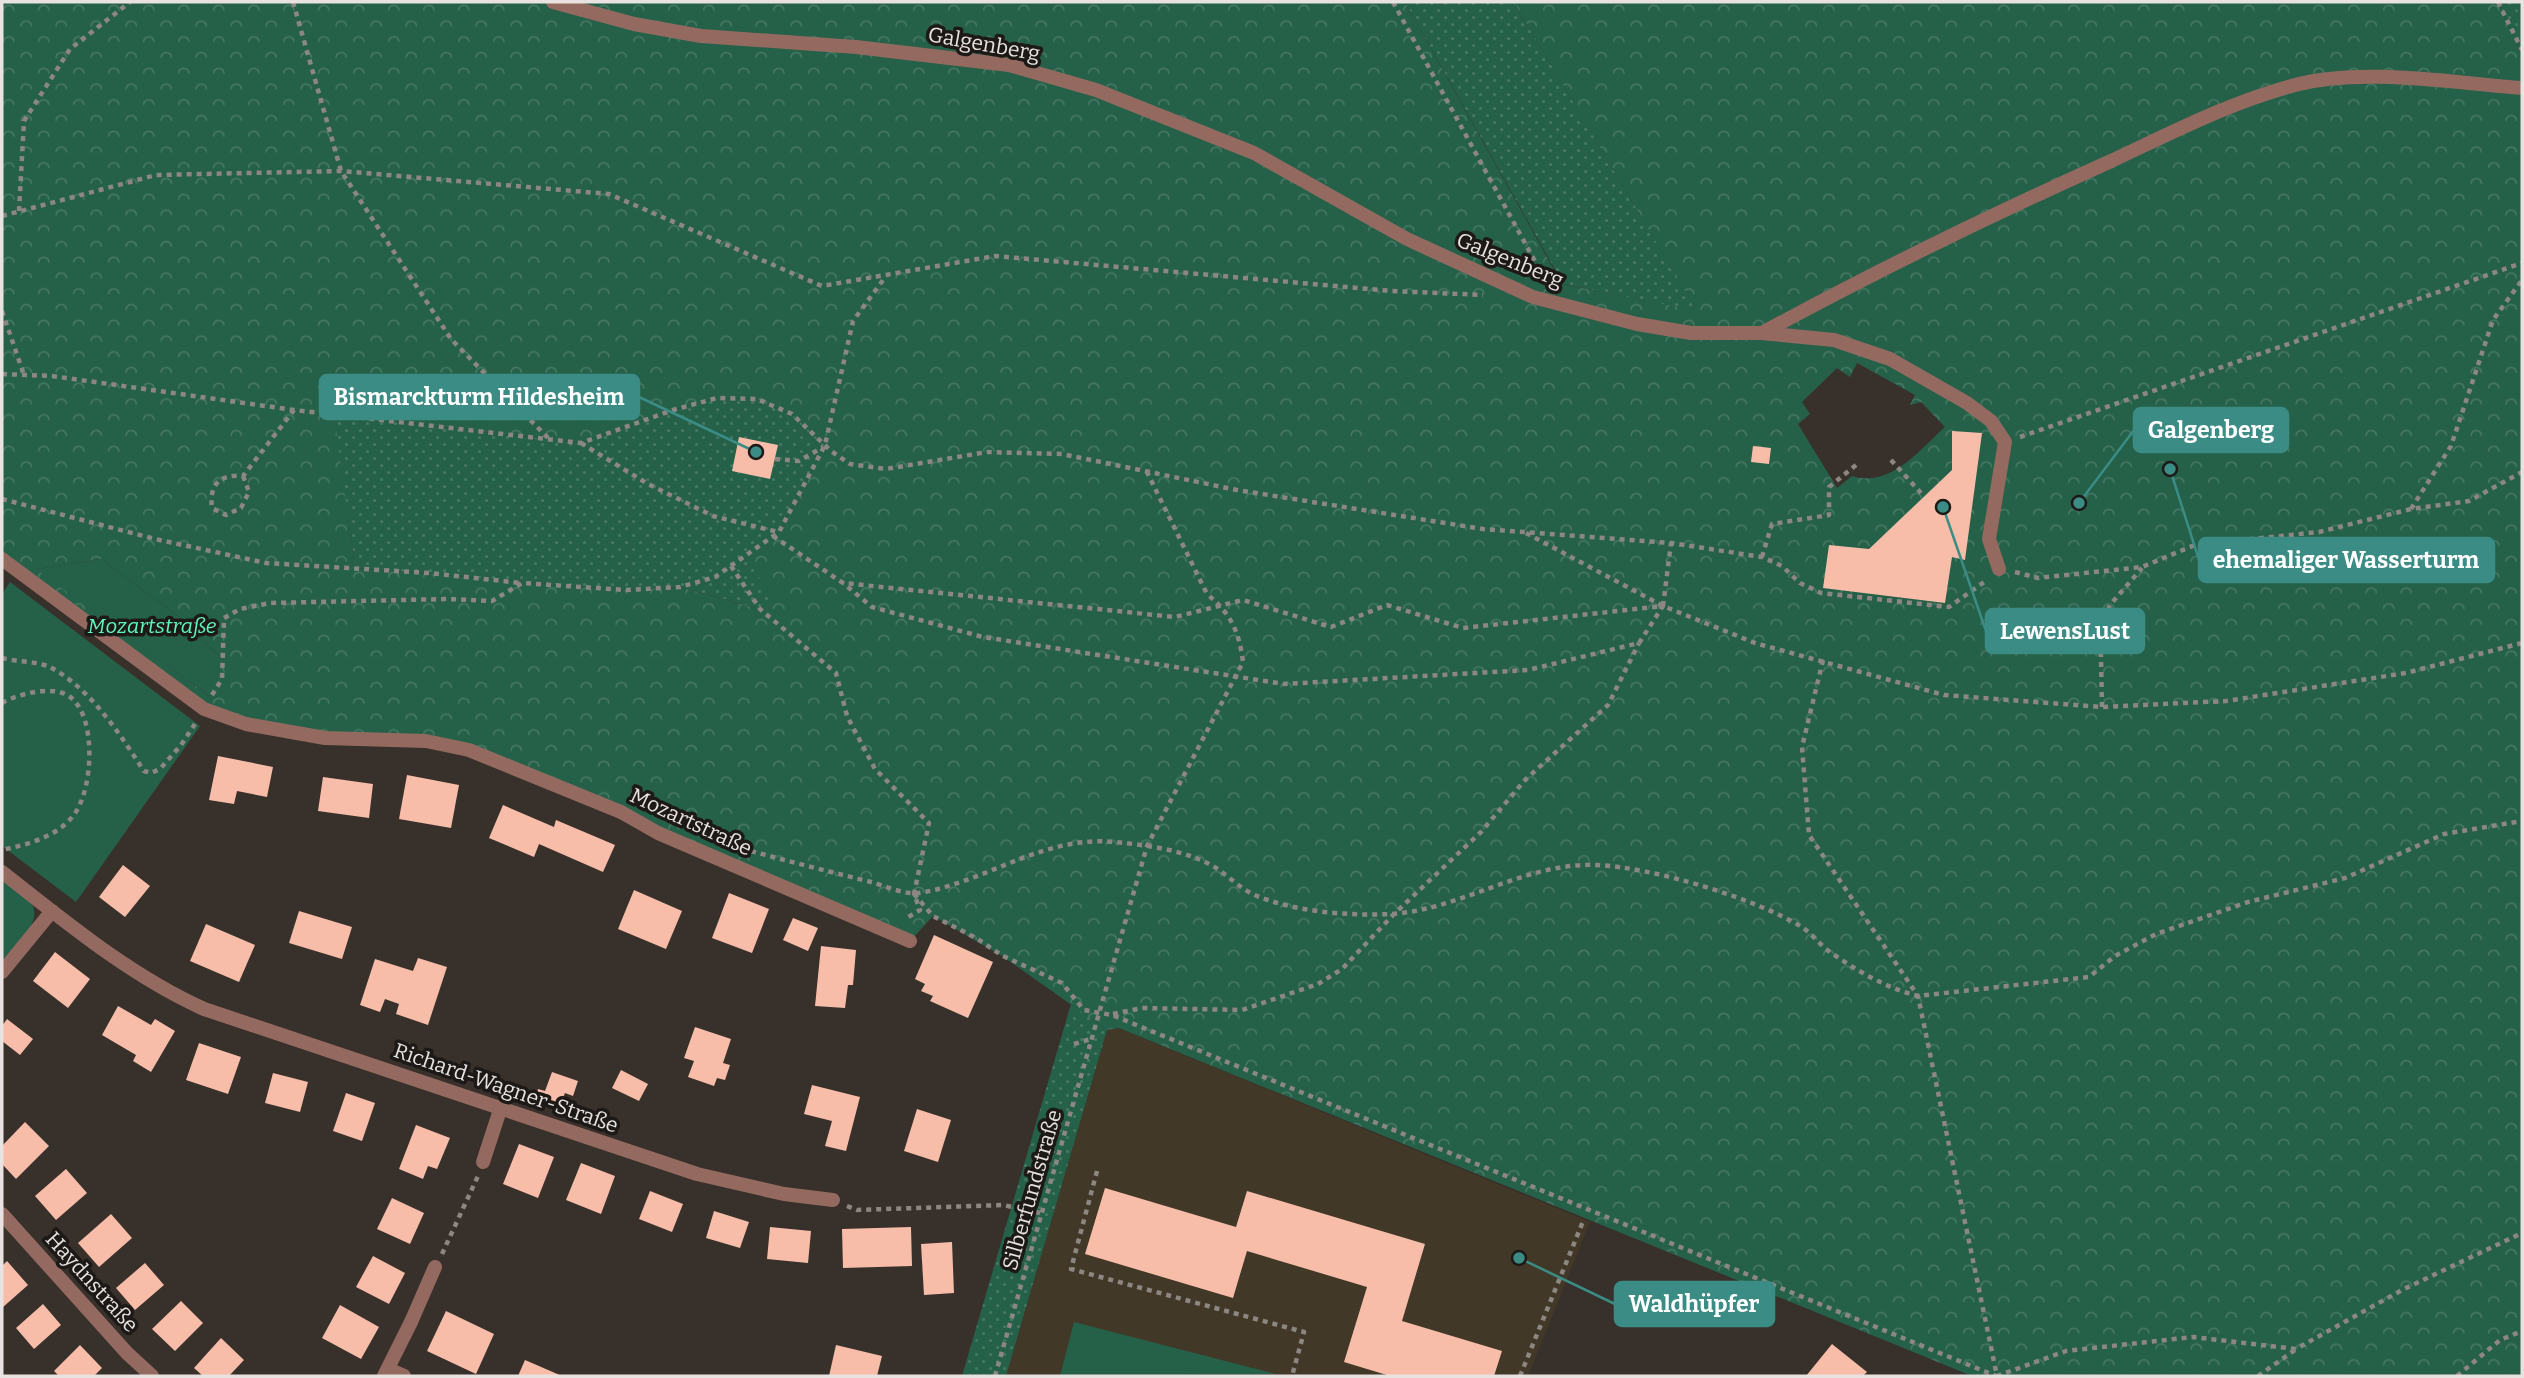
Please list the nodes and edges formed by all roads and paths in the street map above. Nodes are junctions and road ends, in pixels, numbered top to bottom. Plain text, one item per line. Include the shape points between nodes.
1 (130, 2) edge
2 (293, 2) edge
3 (552, 2) edge
4 (1393, 2) edge
5 (2498, 2) edge
6 (2522, 50) edge
7 (2522, 88) edge
8 (341, 170) junction
9 (19, 211) junction
10 (2, 216) edge
11 (2522, 263) edge
12 (886, 276) junction
13 (2522, 280) edge
14 (1495, 295) dead end
15 (1533, 297) junction
16 (2, 312) edge
17 (1760, 334) junction
18 (2, 374) edge
19 (24, 375) junction
20 (294, 410) junction
21 (550, 440) junction
22 (2005, 442) junction
23 (581, 443) junction
24 (825, 445) junction
25 (775, 459) dead end
26 (1891, 460) dead end
27 (1856, 465) dead end
28 (1147, 472) junction
29 (2522, 472) edge
30 (243, 476) junction
31 (1921, 493) dead end
32 (2, 499) edge
33 (2411, 509) junction
34 (779, 532) junction
35 (1523, 532) junction
36 (773, 536) junction
37 (1671, 543) junction
38 (1762, 557) junction
39 (2, 559) edge
40 (731, 566) junction
41 (2142, 567) junction
42 (1999, 569) junction
43 (522, 583) junction
44 (843, 583) junction
45 (1219, 604) junction
46 (1662, 606) junction
47 (1639, 643) junction
48 (2522, 643) edge
49 (2, 658) edge
50 (1823, 660) junction
51 (1238, 677) junction
52 (74, 687) junction
53 (68, 695) junction
54 (2, 702) edge
55 (2102, 707) junction
56 (204, 709) junction
57 (2522, 821) edge
58 (1147, 846) junction
59 (2, 850) edge
60 (749, 851) dead end
61 (2, 872) edge
62 (914, 894) junction
63 (52, 911) junction
64 (1394, 914) junction
65 (910, 941) dead end
66 (2, 972) edge
67 (1918, 996) junction
68 (1099, 1013) junction
69 (1112, 1015) junction
70 (1092, 1039) junction
71 (1074, 1044) dead end
72 (501, 1107) junction
73 (483, 1162) joint
74 (1097, 1171) dead end
75 (833, 1200) joint
76 (1040, 1213) junction
77 (2, 1214) edge
78 (1584, 1219) dead end
79 (2522, 1233) edge
80 (435, 1267) joint
81 (2522, 1331) edge
82 (2296, 1349) junction
83 (386, 1373) edge
84 (152, 1376) edge
85 (404, 1376) edge
86 (995, 1376) edge
87 (1292, 1376) edge
88 (1520, 1376) edge
89 (1997, 1376) edge
90 (2258, 1376) edge
91 (2457, 1376) edge

1 - 9 path via 70,49 24,121
2 - 8 path
3 - 15 street, Galgenberg via 701,36 856,47 1009,65 1096,90 1254,153 1407,239
4 - 15 path via 1544,276
5 - 6 path
7 - 17 street, Galgenberg via 2373,77 2297,84 2216,113 2005,209
8 - 9 path via 156,176
8 - 12 path via 609,194 821,286
8 - 21 path via 451,339
9 - 10 path
11 - 22 path
12 - 14 path via 995,256 1392,291
12 - 24 path via 853,321
13 - 33 path via 2493,320 2451,446
15 - 17 street, Galgenberg via 1664,329
16 - 19 path
17 - 22 street via 1834,340 1890,359 1992,421
18 - 19 path
19 - 20 path
20 - 21 path
20 - 30 path
21 - 23 path
22 - 42 street via 1989,538
23 - 24 path via 717,398 757,399 792,414
23 - 34 path via 713,516
24 - 25 path via 799,461
24 - 28 path via 850,464 886,469 986,452 1062,454
24 - 34 path
26 - 31 path
27 - 38 path via 1829,487 1829,515 1772,524
28 - 35 path via 1250,492
28 - 45 path via 1207,593
29 - 33 path via 2469,501
30 - 30 path via 217,480 210,493 212,508 226,515 241,508 249,492
32 - 43 path via 266,563
33 - 41 path via 2319,532 2195,545
34 - 36 path
35 - 37 path
35 - 46 path
36 - 40 path
36 - 44 path
37 - 38 path
37 - 46 path
38 - 42 path via 1821,593 1949,607
39 - 56 street, Mozartstraße
40 - 43 path via 715,577 680,587 626,590
40 - 62 path via 760,609 836,673 847,716 875,769 929,823
41 - 42 path via 2038,578
41 - 55 path via 2110,604 2096,639
43 - 56 path via 492,601 270,603 240,609 224,618 222,679
44 - 45 path via 1175,617
44 - 51 path via 872,607 983,637
45 - 46 path via 1243,600 1331,627 1387,605 1463,628
45 - 51 path via 1240,634 1243,662
46 - 47 path
46 - 50 path via 1755,643
47 - 51 path via 1528,670 1284,684
47 - 64 path via 1608,705 1525,780 1481,832
48 - 55 path via 2406,673 2226,701
49 - 52 path via 47,666
50 - 55 path via 1944,695
50 - 67 path via 1802,747 1809,835
51 - 58 path, Silberfundstraße
52 - 53 path
52 - 56 path via 102,710 144,771 151,773 181,745
53 - 54 path via 40,692
53 - 59 path via 86,727 90,759 86,791 74,815 55,833
56 - 65 street, Mozartstraße via 246,724 325,738 426,741 470,750 621,811 658,833
57 - 67 path via 2444,834 2345,878 2248,902 2155,934 2089,977
58 - 62 path via 1114,842 1049,847 946,887
58 - 64 path via 1208,863 1256,896 1284,904
58 - 68 path, Silberfundstraße
60 - 62 path
61 - 63 street, Richard-Wagner-Straße
62 - 68 path via 933,916 1062,984 1084,1010
63 - 66 street
63 - 72 street, Richard-Wagner-Straße via 160,989 204,1009
64 - 67 path via 1557,868 1596,865 1670,877 1766,909 1804,928 1829,951 1894,990
64 - 69 path via 1342,969 1318,984 1242,1010 1142,1008
67 - 89 path
68 - 69 path
68 - 70 path, Silberfundstraße
69 - 89 path
70 - 71 path
70 - 76 path, Silberfundstraße
72 - 73 street
72 - 75 street, Richard-Wagner-Straße via 744,1187
73 - 80 path
74 - 87 path via 1071,1269 1304,1332
75 - 76 path via 857,1210 1003,1205
76 - 86 path, Silberfundstraße
77 - 84 street, Haydnstraße
78 - 88 path
79 - 82 path via 2402,1290
80 - 83 street
81 - 91 path via 2500,1340
82 - 89 path via 2193,1337 2066,1351
82 - 90 path
83 - 85 street

